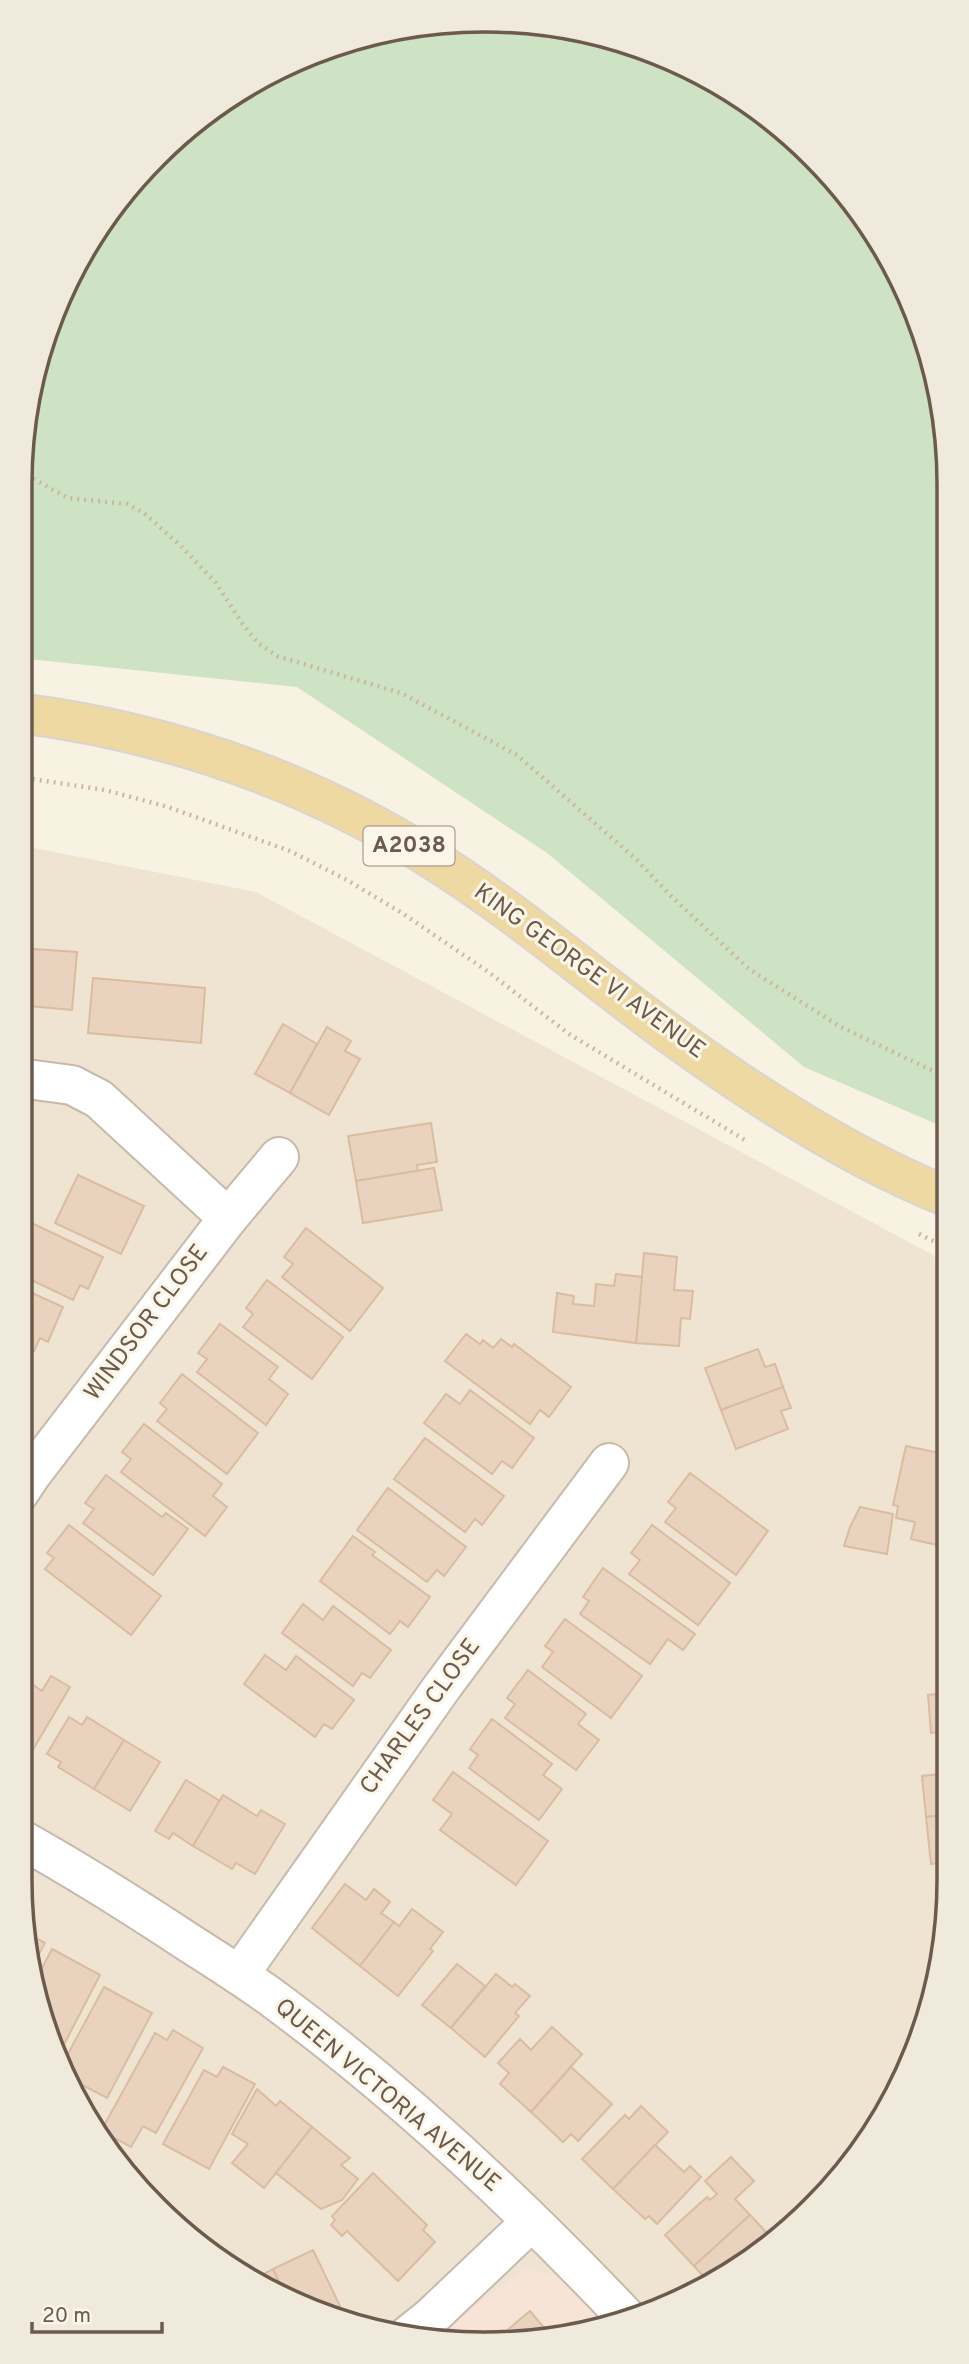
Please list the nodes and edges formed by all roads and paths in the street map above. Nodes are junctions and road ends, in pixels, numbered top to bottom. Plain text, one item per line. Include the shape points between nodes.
1 (32, 478) edge
2 (32, 715) edge
3 (32, 779) edge
4 (937, 1073) edge
5 (32, 1080) edge
6 (748, 1142) dead end
7 (279, 1157) dead end
8 (937, 1191) edge
9 (228, 1218) junction
10 (913, 1230) dead end
11 (937, 1242) edge
12 (609, 1463) dead end
13 (32, 1474) edge
14 (32, 1845) edge
15 (239, 1975) junction
16 (531, 2222) junction
17 (620, 2311) edge
18 (430, 2330) edge

1 - 4 path via 68,498 127,505 144,513 216,583 258,643 277,656 401,693 517,755 627,851 749,969 839,1026
2 - 8 main road, KING GEORGE VI AVENUE / A2038 via 78,720 213,754 302,790 380,829 480,891 747,1087 845,1145
3 - 6 path via 105,790 168,807 325,869 466,956 569,1034
5 - 9 street via 72,1085 99,1099
7 - 9 street, WINDSOR CLOSE
9 - 13 street, WINDSOR CLOSE
10 - 11 path
12 - 15 street, CHARLES CLOSE via 442,1686
14 - 15 street, QUEEN VICTORIA AVENUE
15 - 16 street, QUEEN VICTORIA AVENUE via 356,2063
16 - 17 street, QUEEN VICTORIA AVENUE
16 - 18 street

